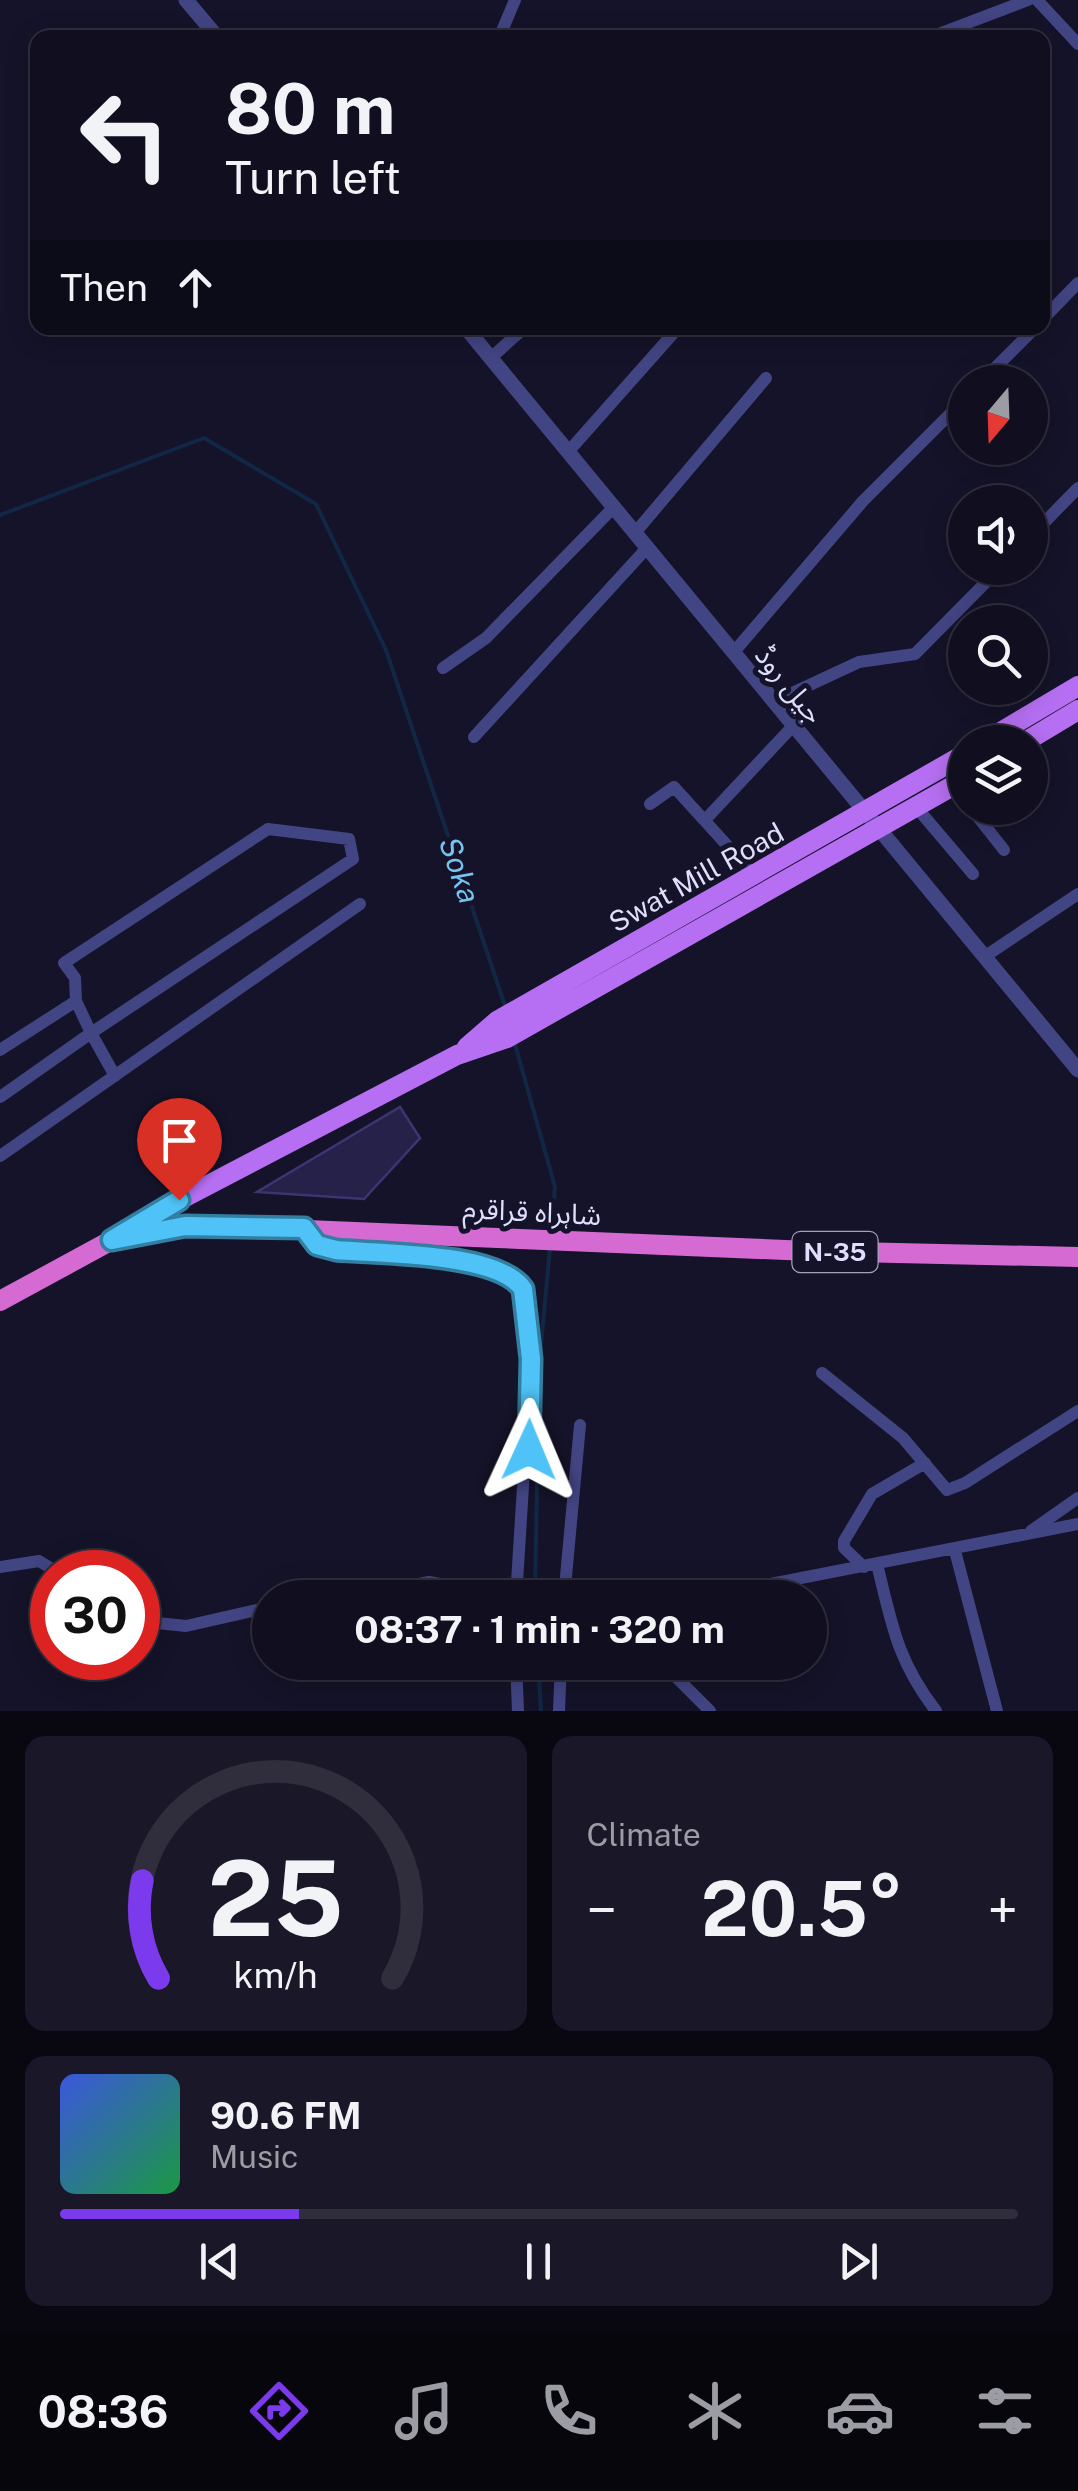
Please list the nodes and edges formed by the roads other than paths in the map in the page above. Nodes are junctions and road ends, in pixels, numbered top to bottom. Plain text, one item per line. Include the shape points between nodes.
1 (186, 0) edge
2 (516, 0) edge
3 (1028, 0) edge
4 (1036, 0) edge
5 (211, 30) edge
6 (503, 30) edge
7 (949, 30) edge
8 (1078, 44) edge
9 (1078, 284) edge
10 (1050, 312) edge
11 (472, 335) edge
12 (516, 335) edge
13 (672, 335) edge
14 (1028, 335) edge
15 (492, 357) junction
16 (999, 365) edge
17 (766, 378) dead end
18 (948, 416) edge
19 (568, 452) junction
20 (1078, 488) edge
21 (613, 508) junction
22 (1048, 519) edge
23 (634, 534) junction
24 (646, 549) junction
25 (983, 585) edge
26 (733, 653) junction
27 (443, 668) dead end
28 (1078, 678) edge
29 (1077, 687) edge
30 (773, 702) junction
31 (1078, 710) edge
32 (1013, 725) edge
33 (792, 727) junction
34 (1048, 728) edge
35 (474, 737) dead end
36 (948, 766) edge
37 (948, 794) edge
38 (650, 804) dead end
39 (917, 808) junction
40 (706, 820) junction
41 (870, 822) junction
42 (984, 825) edge
43 (1004, 850) dead end
44 (973, 874) dead end
45 (755, 876) junction
46 (1078, 894) edge
47 (360, 904) dead end
48 (984, 957) junction
49 (76, 1001) junction
50 (553, 1001) junction
51 (92, 1033) junction
52 (0, 1050) edge
53 (1078, 1070) edge
54 (115, 1076) junction
55 (0, 1097) edge
56 (0, 1156) edge
57 (304, 1228) junction
58 (112, 1240) junction
59 (1078, 1257) edge
60 (0, 1301) edge
61 (822, 1373) dead end
62 (1078, 1411) edge
63 (580, 1426) dead end
64 (926, 1463) junction
65 (1078, 1498) edge
66 (1076, 1529) edge
67 (1025, 1536) junction
68 (955, 1551) junction
69 (30, 1562) edge
70 (870, 1565) junction
71 (0, 1567) edge
72 (518, 1580) edge
73 (566, 1580) edge
74 (792, 1580) edge
75 (252, 1611) edge
76 (160, 1623) edge
77 (517, 1680) edge
78 (561, 1680) edge
79 (679, 1680) edge
80 (518, 1711) edge
81 (560, 1711) edge
82 (710, 1711) edge
83 (936, 1711) edge
84 (997, 1711) edge

1 - 5 street
2 - 6 street
3 - 7 street
4 - 8 street
9 - 10 street
11 - 15 street, جیل روڈ
12 - 15 street
13 - 19 street
14 - 16 street
15 - 19 street, جیل روڈ
17 - 23 street
18 - 26 street via 863,502
19 - 21 street, جیل روڈ
20 - 22 street
21 - 23 street, جیل روڈ
21 - 27 street via 486,638
23 - 24 street, جیل روڈ
24 - 26 street, جیل روڈ
24 - 35 street
25 - 30 street via 915,654 858,662
26 - 30 street, جیل روڈ
28 - 29 street
29 - 32 main road
30 - 33 street, جیل روڈ
31 - 34 main road
33 - 40 street
33 - 41 street, جیل روڈ
36 - 41 main road, Swat Mill Road
37 - 39 main road, Swat Mill Road
38 - 40 street via 674,787
39 - 41 main road, Swat Mill Road
39 - 44 street
40 - 45 street
41 - 45 main road, Swat Mill Road
41 - 48 street, جیل روڈ
41 - 50 main road, Swat Mill Road
42 - 43 street
45 - 50 main road, Swat Mill Road
46 - 48 street
47 - 54 street
48 - 53 street, جیل روڈ
49 - 51 street
49 - 51 street via 75,978 64,963 268,830 349,840 353,859
49 - 52 street
50 - 58 main road, Swat Mill Road via 497,1021 458,1054
51 - 54 street
51 - 55 street
54 - 56 street
57 - 58 highway, شاہراہ قراقرم / N-35 via 185,1226
57 - 59 highway, شاہراہ قراقرم / N-35
57 - 72 street via 317,1245 461,1261 517,1280 523,1289 529,1450
58 - 60 highway, شاہراہ قراقرم / N-35
61 - 64 street
62 - 64 street via 955,1489 941,1486
63 - 73 street
64 - 70 street via 872,1494 844,1541 844,1548
65 - 67 street
66 - 67 street
67 - 68 street
68 - 70 street
68 - 84 street
69 - 71 street
70 - 74 street
70 - 83 street via 908,1674
75 - 76 street via 186,1626
77 - 80 street
78 - 81 street
79 - 82 street

